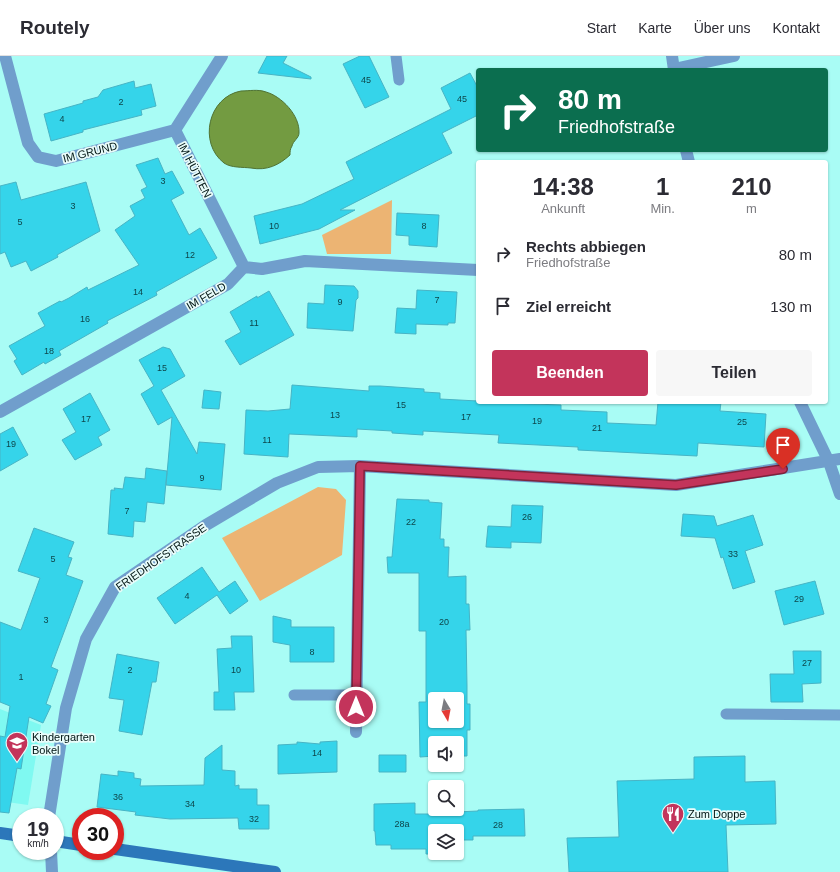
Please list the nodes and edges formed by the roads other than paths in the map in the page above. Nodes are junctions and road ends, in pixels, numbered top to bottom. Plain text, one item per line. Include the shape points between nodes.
1 (5, 56) edge
2 (222, 56) edge
3 (396, 56) edge
4 (672, 56) edge
5 (734, 56) edge
6 (674, 68) edge
7 (679, 68) edge
8 (399, 80) dead end
9 (175, 130) junction
10 (244, 267) junction
11 (476, 270) edge
12 (801, 404) edge
13 (0, 412) edge
14 (834, 460) edge
15 (360, 466) junction
16 (840, 494) edge
17 (294, 695) dead end
18 (356, 695) junction
19 (726, 714) dead end
20 (840, 715) edge
21 (356, 732) dead end
22 (50, 808) edge
23 (0, 833) edge
24 (12, 835) edge
25 (124, 851) edge
26 (51, 860) edge
27 (52, 872) edge
28 (275, 872) edge

1 - 9 street, IM GRUND via 28,143 38,157 56,161
2 - 9 street, IM HÜTTEN
3 - 8 lane
4 - 6 street
5 - 7 street
9 - 10 street, IM HÜTTEN
10 - 11 street via 262,269 304,261
10 - 13 street, IM FELD via 228,284
12 - 14 street
14 - 15 street, FRIEDHOFSTRASSE via 676,485
14 - 16 street
15 - 18 street
15 - 22 street, FRIEDHOFSTRASSE via 318,467 276,483 206,525 115,587 86,640 66,708
17 - 18 lane
18 - 21 street
19 - 20 lane
23 - 24 street
25 - 28 street
26 - 27 street

